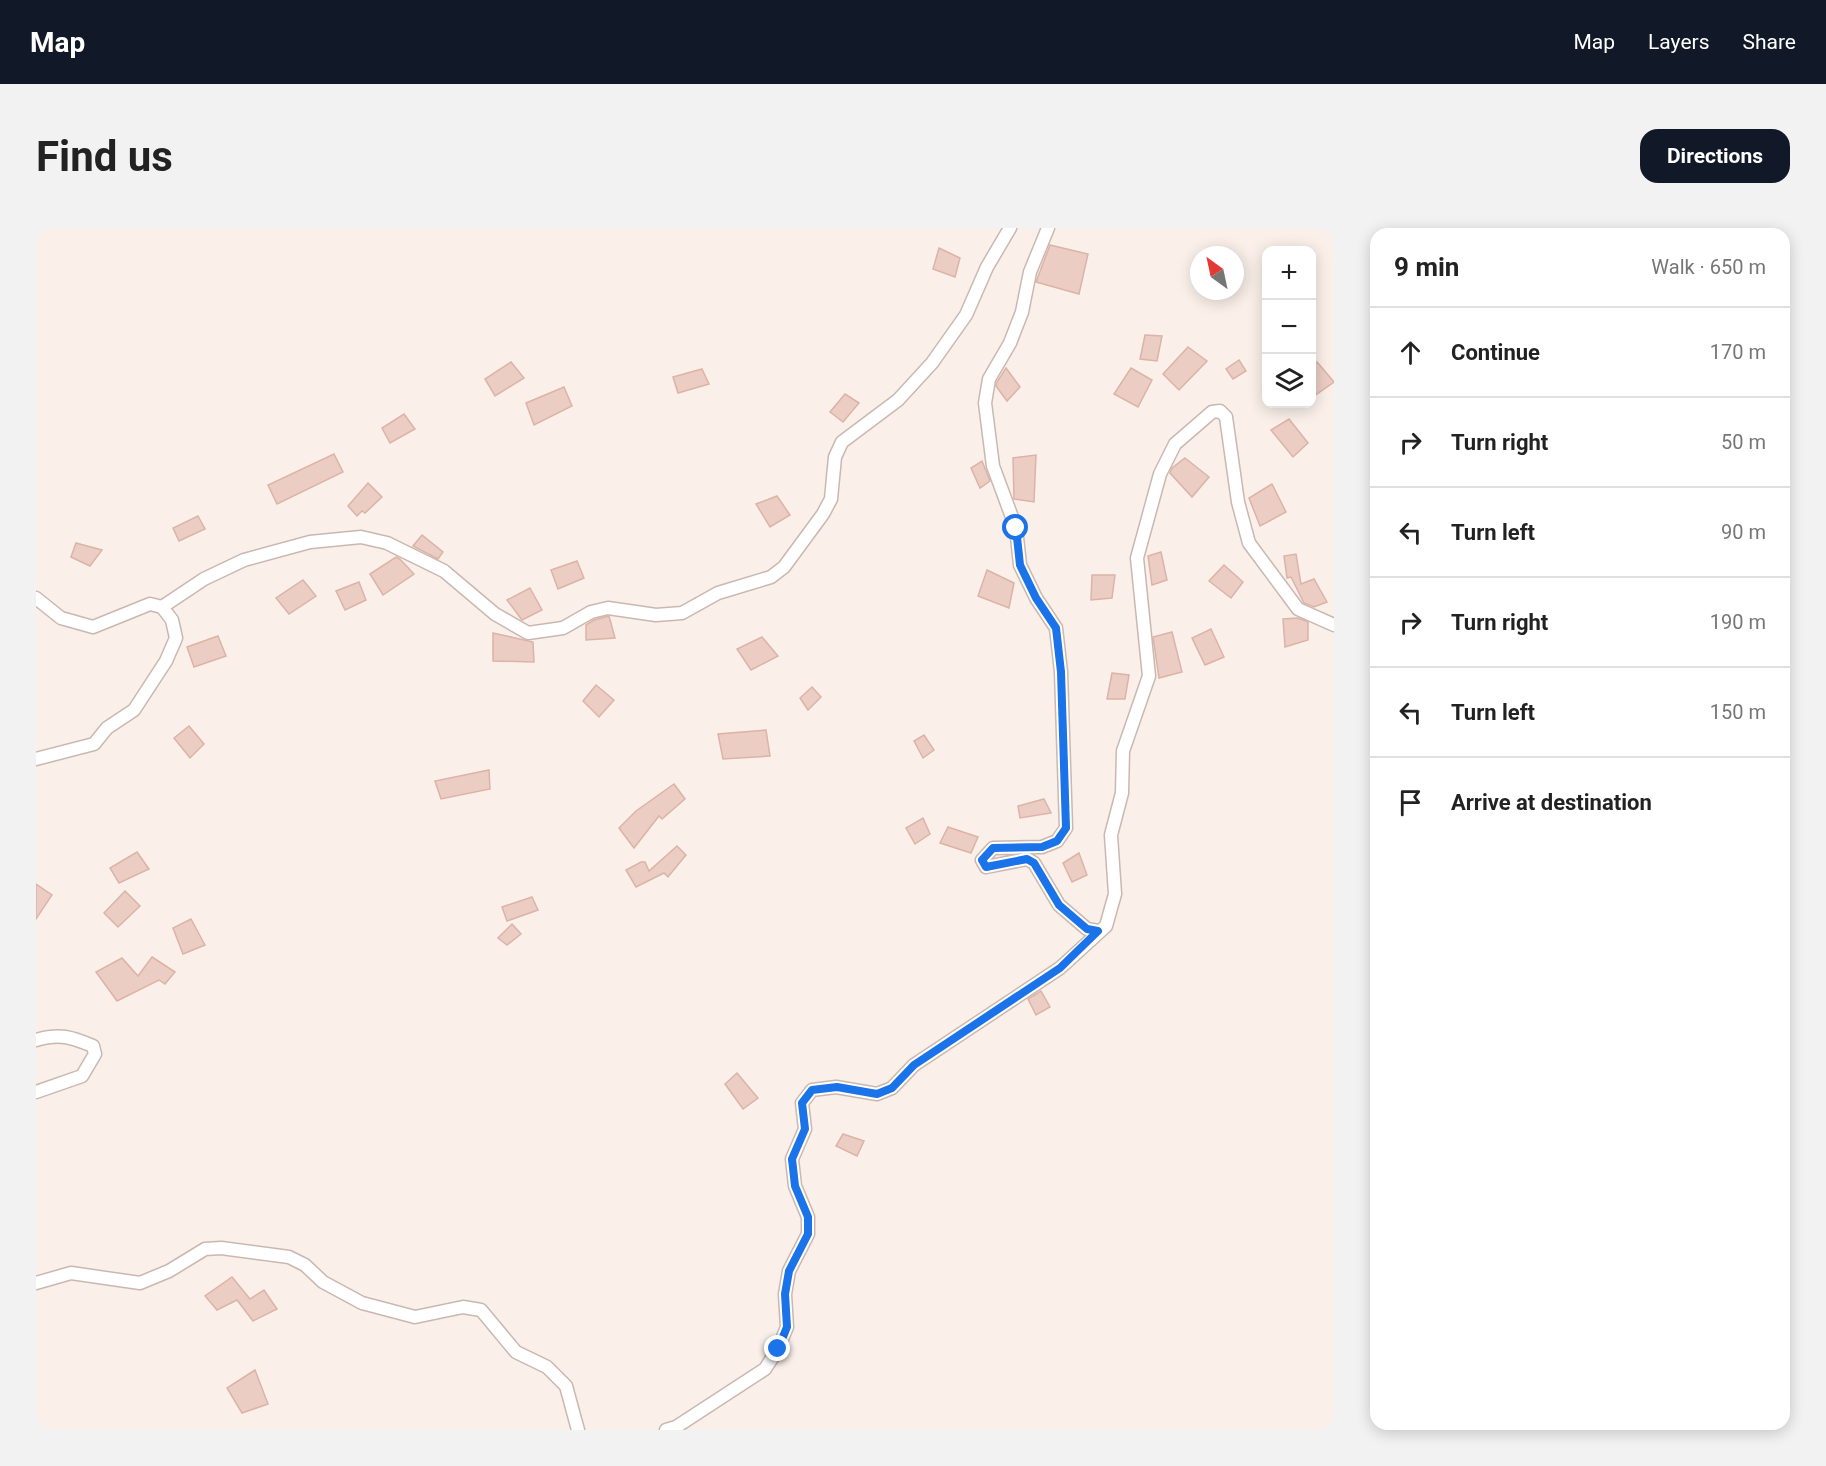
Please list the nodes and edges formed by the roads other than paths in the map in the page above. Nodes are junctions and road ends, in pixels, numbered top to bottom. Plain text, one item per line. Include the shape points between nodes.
1 (1010, 228) edge
2 (1048, 228) edge
3 (36, 598) edge
4 (162, 607) junction
5 (1334, 625) edge
6 (36, 759) edge
7 (1098, 931) junction
8 (36, 1040) edge
9 (36, 1092) edge
10 (36, 1283) edge
11 (578, 1430) edge
12 (666, 1430) edge

1 - 4 street via 966,315 932,363 898,400 842,442 835,457 831,499 784,567 771,577 718,593 682,613 656,615 608,608 591,612 563,628 528,633 495,614 444,571 387,543 361,537 310,542 244,561 204,579
2 - 7 street via 1030,272 1022,312 1010,343 989,379 986,403 993,466 1016,528 1020,565 1056,628 1066,828 1057,841 1042,847 993,848 982,860 986,867 1027,859 1034,863 1059,905 1087,929
3 - 4 street via 61,618 93,627 150,604
4 - 6 street via 172,620 176,638 134,710 107,728 94,744
5 - 7 street via 1298,609 1249,543 1238,502 1226,417 1220,411 1212,412 1175,444 1160,474 1137,558 1149,676 1123,751 1122,793 1111,835 1115,894 1106,926
7 - 12 street via 1060,968 914,1065 892,1088 877,1094 837,1087 812,1090 802,1103 805,1129 792,1159 795,1186 808,1217 808,1234 789,1271 785,1294 787,1327 778,1349 765,1369
8 - 9 street via 69,1036 93,1046 95,1054 82,1076
10 - 11 street via 71,1273 140,1283 205,1249 290,1257 323,1282 362,1302 415,1317 463,1307 481,1310 516,1352 547,1367 566,1386

